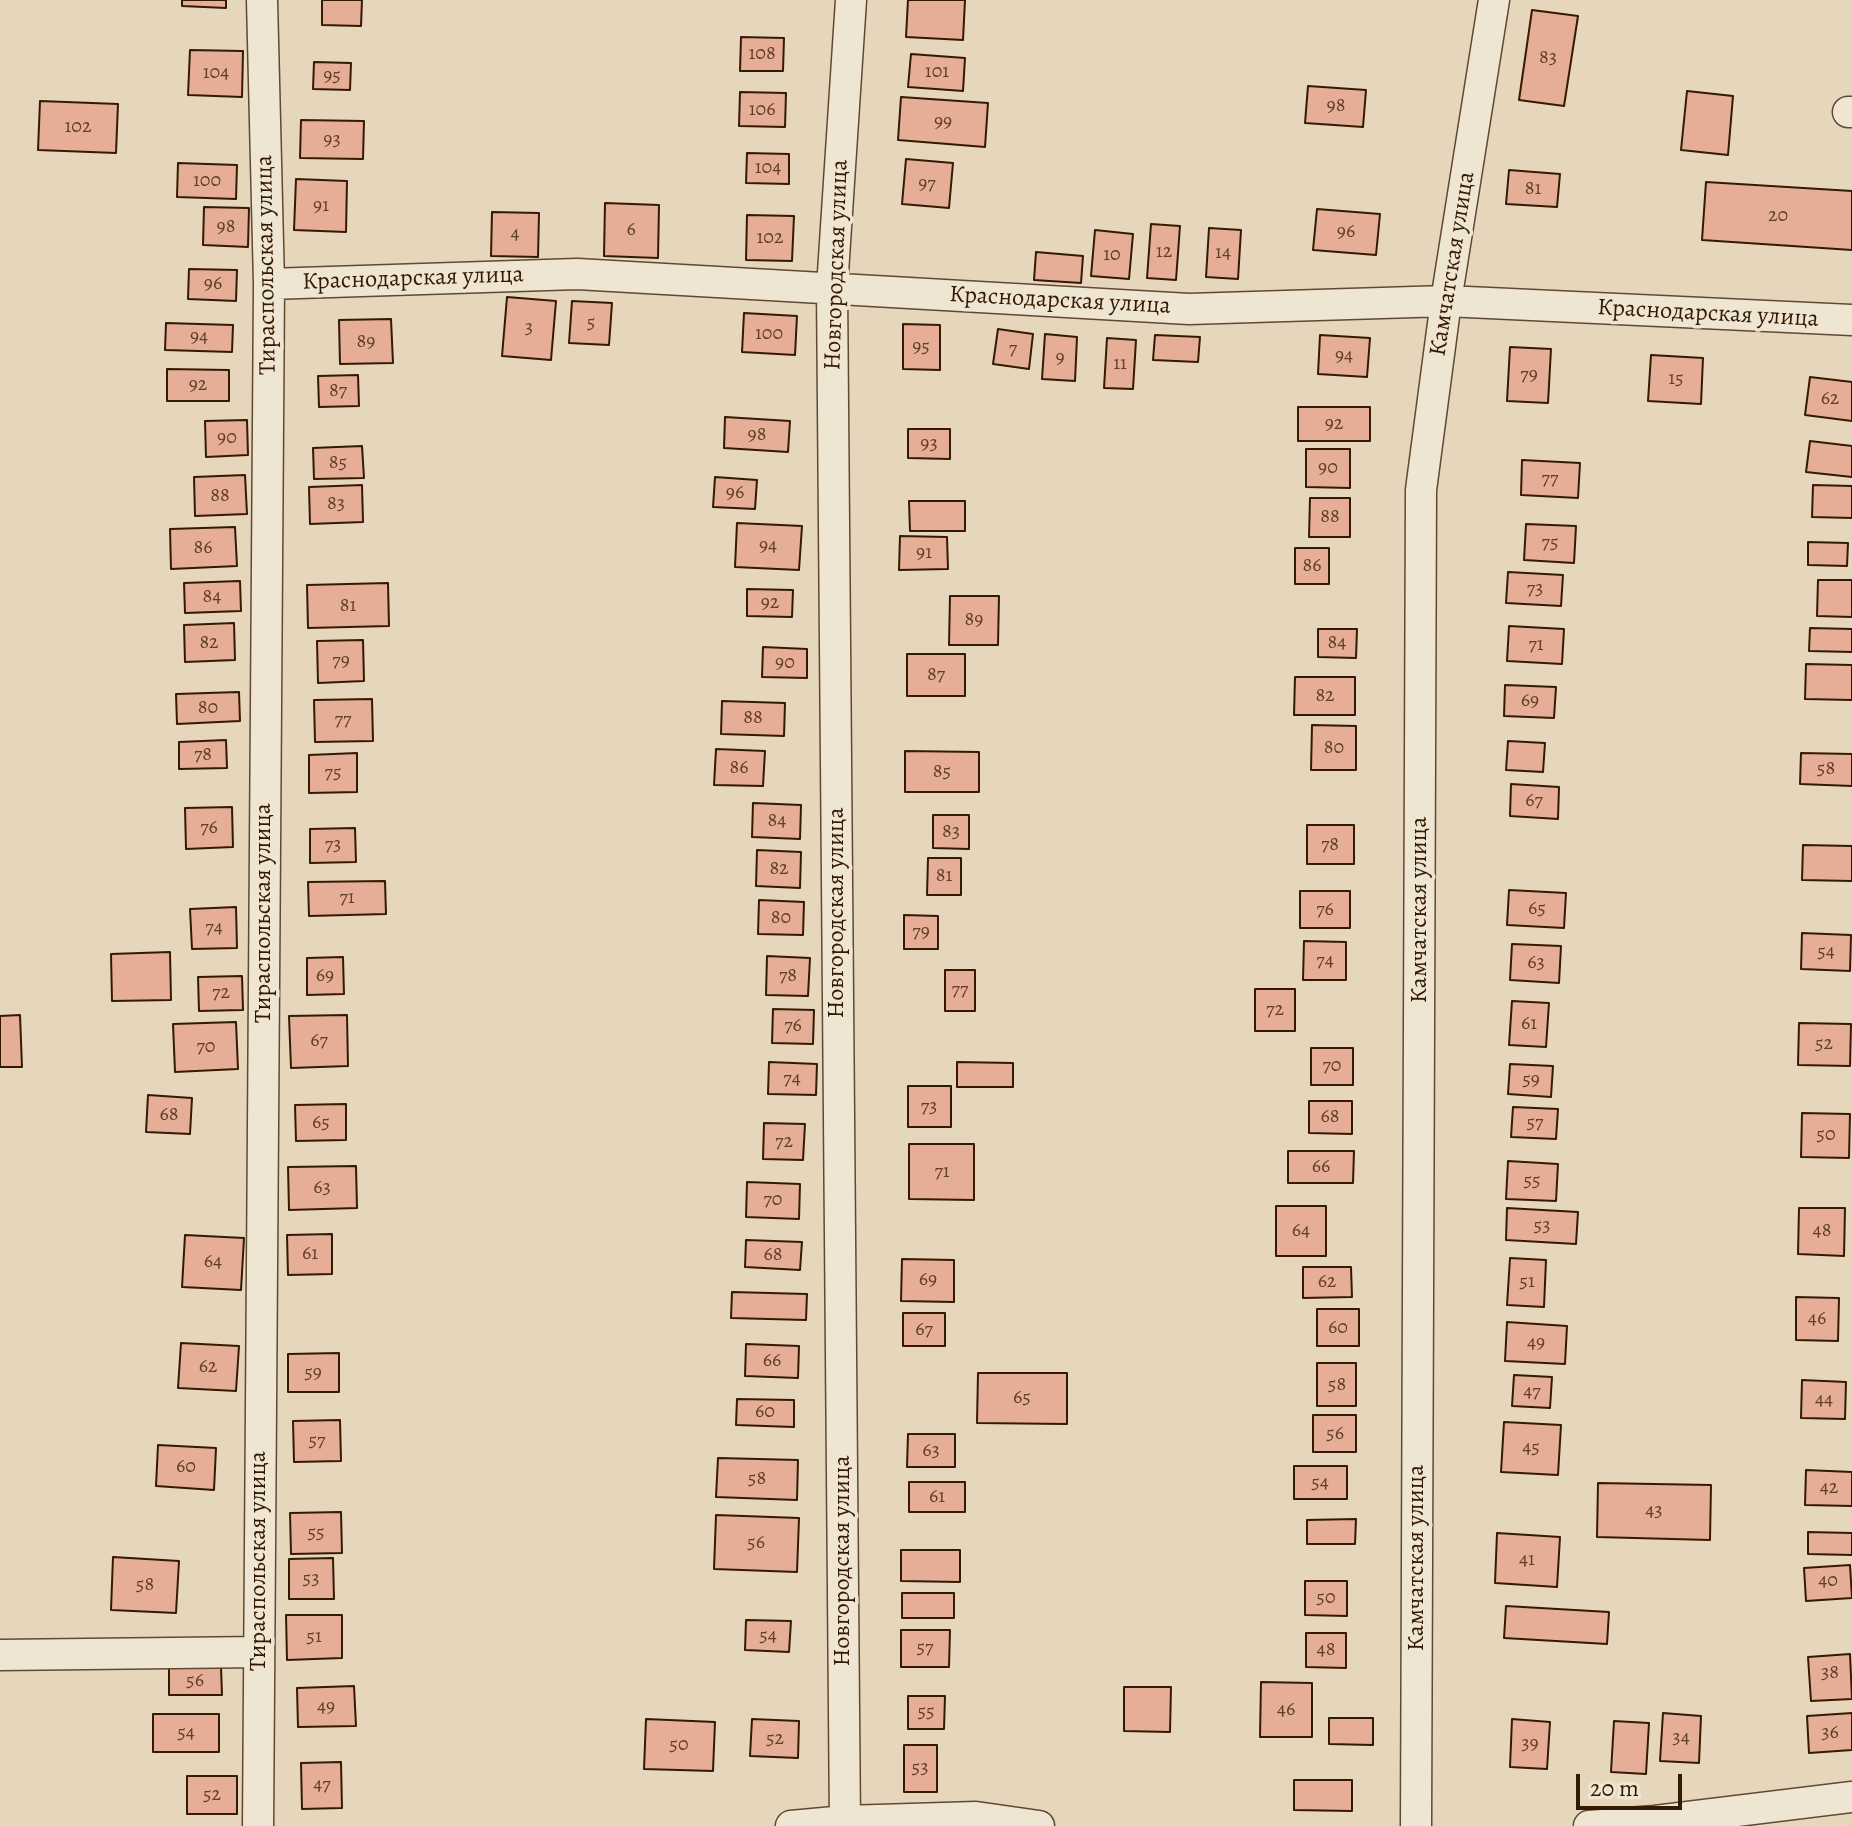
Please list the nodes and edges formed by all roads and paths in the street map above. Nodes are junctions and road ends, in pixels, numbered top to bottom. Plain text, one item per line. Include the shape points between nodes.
1 (262, 0) edge
2 (851, 0) edge
3 (1494, 0) edge
4 (269, 284) junction
5 (832, 288) junction
6 (1446, 301) junction
7 (1852, 320) edge
8 (259, 1652) junction
9 (0, 1655) edge
10 (1852, 1797) edge
11 (845, 1823) edge
12 (258, 1826) edge
13 (791, 1826) edge
14 (1039, 1826) edge
15 (1416, 1826) edge
16 (1589, 1826) edge

1 - 4 street, Тираспольская улица
2 - 5 street, Новгородская улица
3 - 6 street, Камчатская улица
4 - 5 street, Краснодарская улица via 577,274
4 - 8 street, Тираспольская улица
5 - 6 street, Краснодарская улица via 1189,309
5 - 11 street, Новгородская улица
6 - 7 street, Краснодарская улица
6 - 15 street, Камчатская улица via 1421,490
8 - 9 street
8 - 12 street, Тираспольская улица
10 - 16 street
11 - 13 street
11 - 14 street via 976,1817

